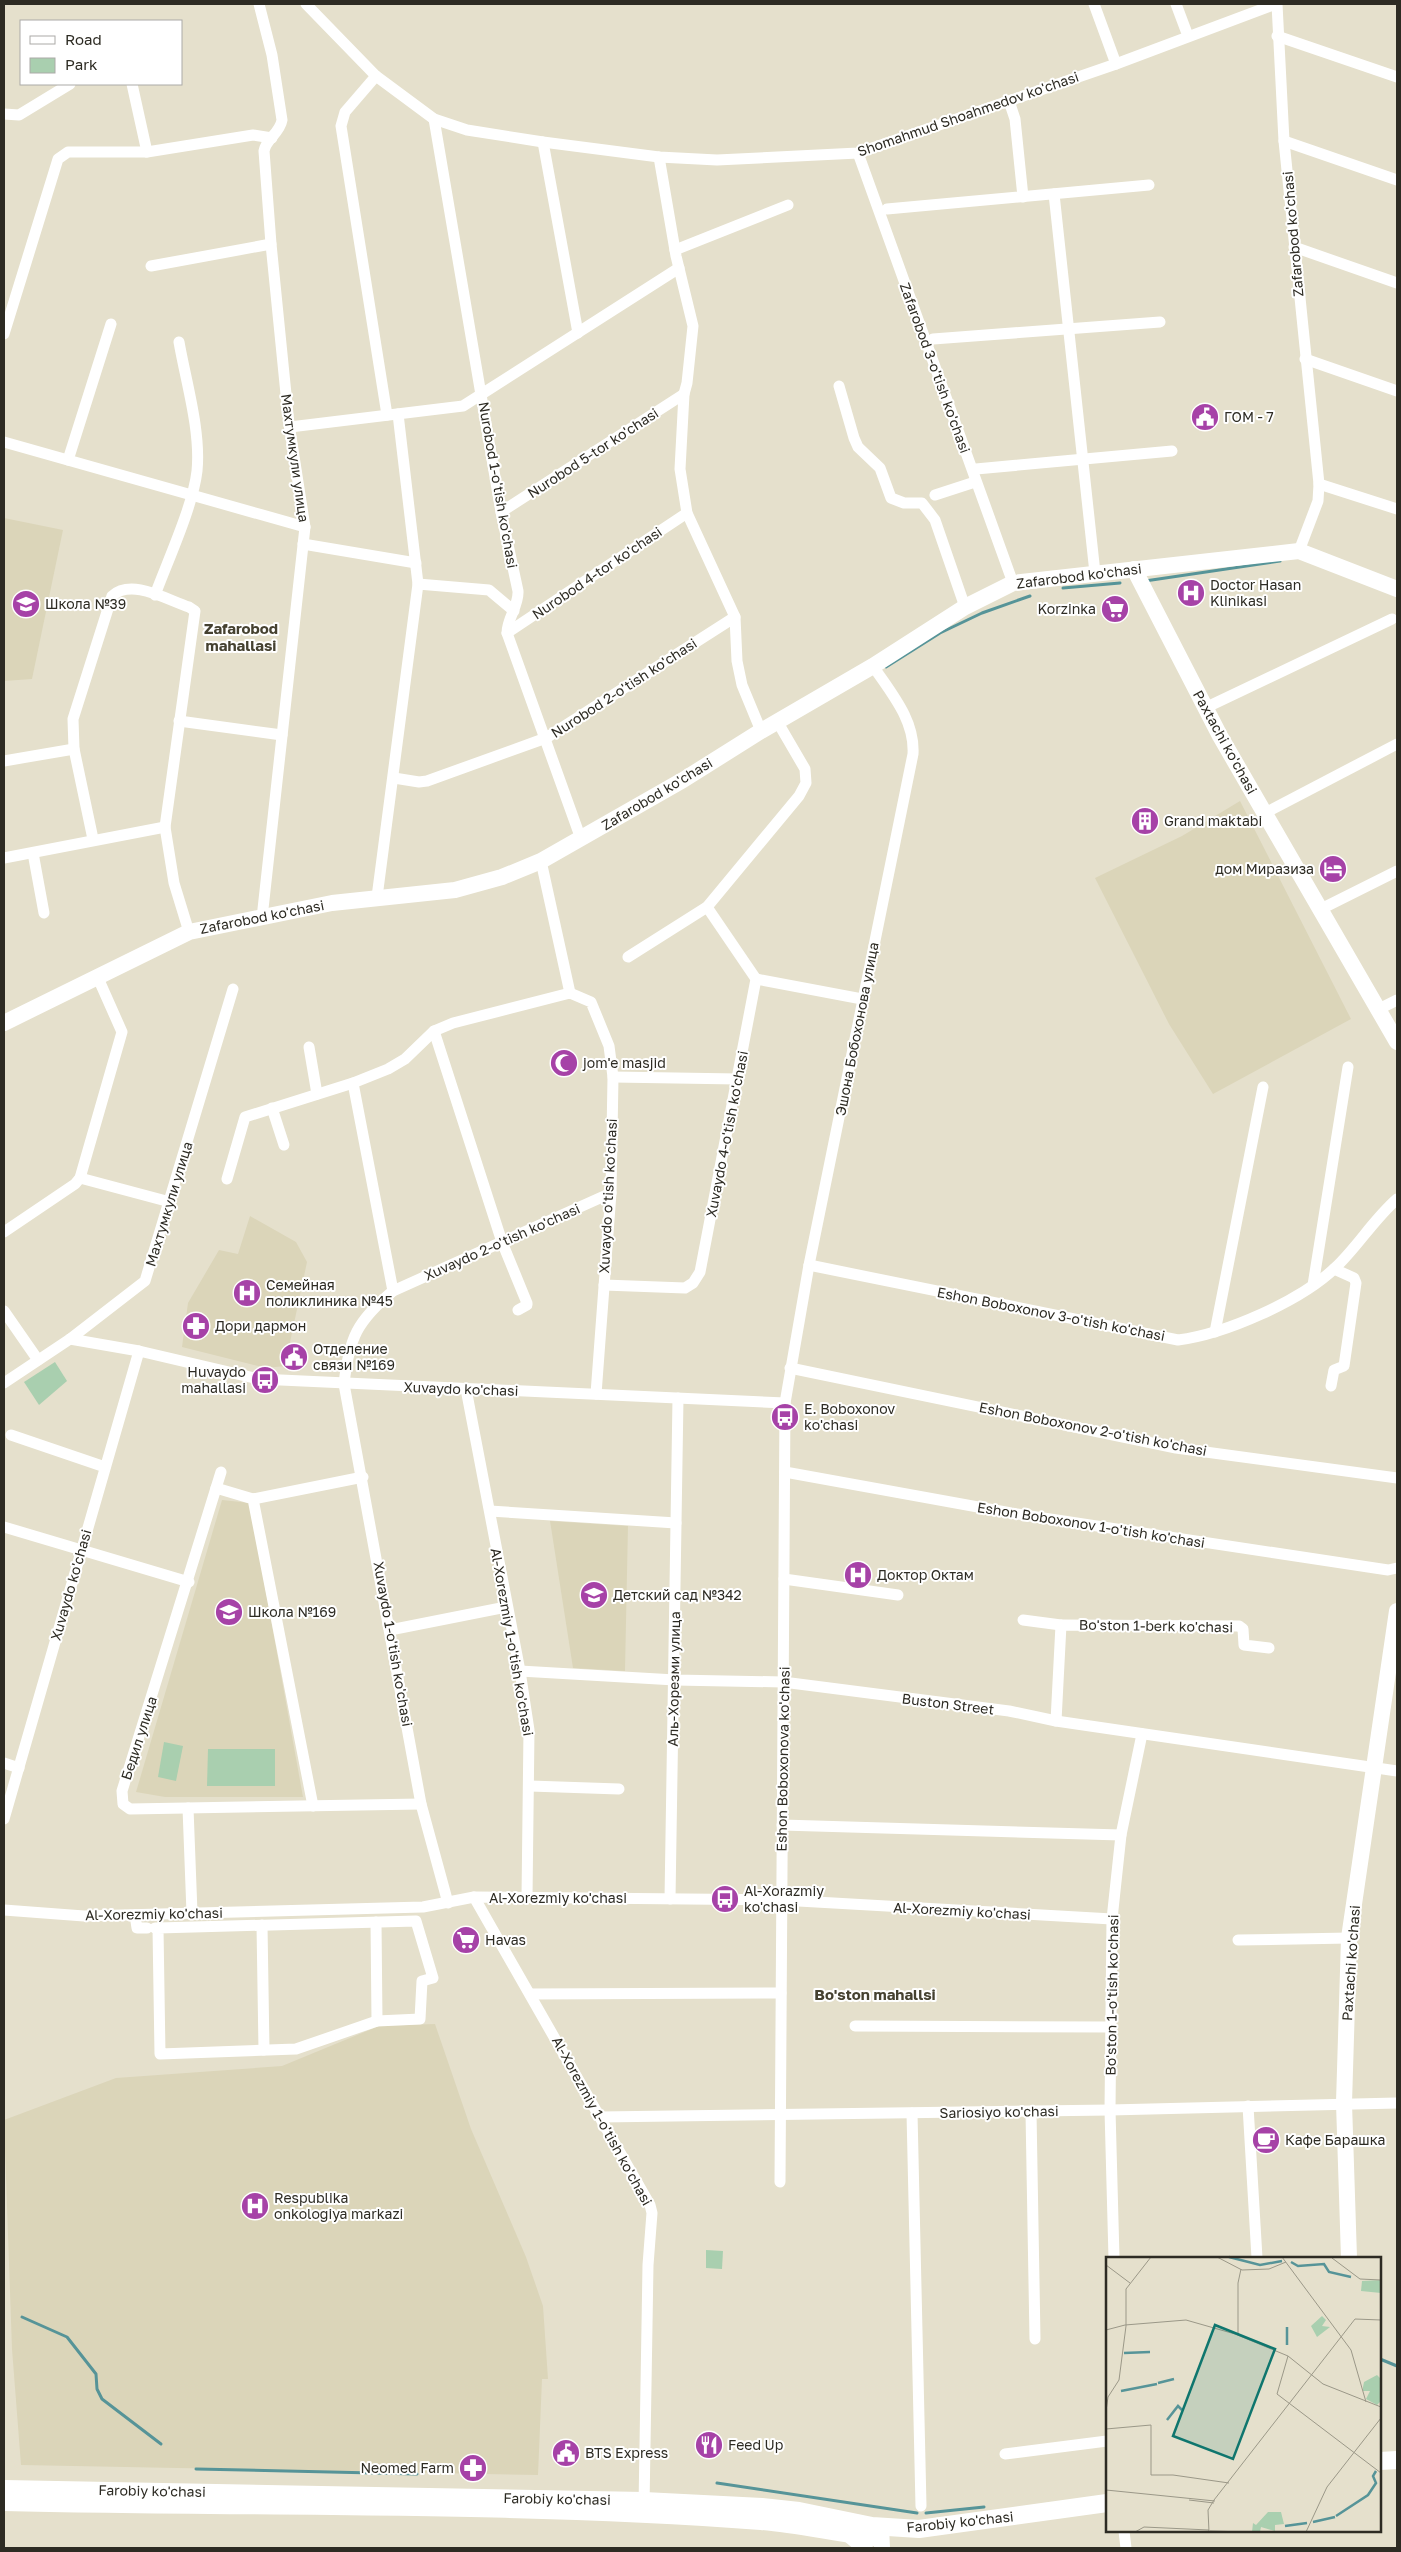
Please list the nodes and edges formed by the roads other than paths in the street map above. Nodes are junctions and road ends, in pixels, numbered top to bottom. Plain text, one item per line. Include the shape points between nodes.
1 (259, 4) edge
2 (306, 4) edge
3 (1094, 4) edge
4 (1176, 4) edge
5 (1276, 4) edge
6 (1258, 7) edge
7 (1188, 36) junction
8 (1277, 36) junction
9 (1116, 64) junction
10 (376, 76) junction
11 (1397, 77) edge
12 (68, 85) edge
13 (132, 85) edge
14 (1009, 101) junction
15 (4, 114) edge
16 (434, 119) junction
17 (272, 138) junction
18 (1284, 141) junction
19 (543, 142) junction
20 (146, 152) junction
21 (858, 153) junction
22 (659, 157) junction
23 (1397, 180) edge
24 (1149, 184) dead end
25 (1054, 194) junction
26 (1023, 197) junction
27 (788, 205) dead end
28 (887, 209) dead end
29 (271, 244) junction
30 (1294, 248) junction
31 (676, 250) junction
32 (151, 266) dead end
33 (679, 268) junction
34 (1397, 283) edge
35 (1160, 322) dead end
36 (111, 324) dead end
37 (1068, 330) junction
38 (578, 333) junction
39 (4, 334) edge
40 (933, 339) dead end
41 (179, 342) dead end
42 (1305, 360) junction
43 (839, 386) dead end
44 (1397, 391) edge
45 (482, 394) junction
46 (684, 394) junction
47 (393, 415) junction
48 (290, 427) junction
49 (4, 442) edge
50 (1172, 451) dead end
51 (68, 460) junction
52 (1083, 461) junction
53 (976, 469) dead end
54 (975, 482) junction
55 (1319, 484) junction
56 (935, 494) dead end
57 (192, 495) junction
58 (1397, 509) edge
59 (501, 512) junction
60 (687, 513) junction
61 (305, 527) junction
62 (303, 544) junction
63 (1298, 551) junction
64 (416, 563) junction
65 (1134, 568) junction
66 (1095, 573) junction
67 (1013, 583) junction
68 (418, 584) junction
69 (1397, 589) edge
70 (155, 595) junction
71 (965, 607) junction
72 (514, 611) junction
73 (734, 617) junction
74 (1392, 619) dead end
75 (507, 633) junction
76 (873, 666) junction
77 (1204, 708) junction
78 (179, 721) junction
79 (777, 721) junction
80 (761, 730) junction
81 (282, 735) junction
82 (546, 738) junction
83 (1397, 744) edge
84 (74, 749) junction
85 (4, 761) edge
86 (394, 778) junction
87 (1265, 813) junction
88 (165, 827) junction
89 (93, 839) junction
90 (581, 839) junction
91 (33, 853) junction
92 (4, 858) edge
93 (541, 861) junction
94 (1397, 871) edge
95 (377, 897) junction
96 (707, 907) junction
97 (1321, 909) junction
98 (44, 913) dead end
99 (262, 918) junction
100 (189, 932) junction
101 (628, 957) dead end
102 (98, 978) junction
103 (756, 979) junction
104 (233, 988) dead end
105 (570, 992) junction
106 (862, 999) junction
107 (1397, 1000) edge
108 (1379, 1010) junction
109 (4, 1023) edge
110 (434, 1031) junction
111 (1397, 1042) edge
112 (309, 1047) dead end
113 (1348, 1067) dead end
114 (613, 1077) junction
115 (738, 1079) junction
116 (353, 1083) junction
117 (1263, 1087) dead end
118 (316, 1094) junction
119 (272, 1108) junction
120 (284, 1145) dead end
121 (80, 1178) junction
122 (227, 1179) dead end
123 (611, 1193) junction
124 (1397, 1199) edge
125 (170, 1202) junction
126 (4, 1232) edge
127 (502, 1242) junction
128 (809, 1265) junction
129 (1334, 1269) junction
130 (604, 1285) junction
131 (1313, 1285) junction
132 (393, 1291) junction
133 (518, 1310) dead end
134 (4, 1311) edge
135 (1215, 1332) junction
136 (70, 1340) junction
137 (139, 1351) junction
138 (38, 1360) junction
139 (790, 1368) junction
140 (4, 1383) edge
141 (344, 1384) junction
142 (1331, 1386) dead end
143 (466, 1389) junction
144 (596, 1394) junction
145 (678, 1398) junction
146 (785, 1403) junction
147 (11, 1435) dead end
148 (106, 1467) junction
149 (221, 1472) dead end
150 (785, 1472) junction
151 (363, 1477) junction
152 (1397, 1478) edge
153 (216, 1488) junction
154 (253, 1500) junction
155 (490, 1511) junction
156 (676, 1523) junction
157 (4, 1527) edge
158 (82, 1550) junction
159 (1397, 1568) edge
160 (784, 1579) junction
161 (189, 1582) junction
162 (898, 1595) dead end
163 (506, 1607) junction
164 (1397, 1611) edge
165 (1023, 1620) dead end
166 (1061, 1625) junction
167 (390, 1630) junction
168 (1269, 1648) dead end
169 (520, 1672) junction
170 (675, 1680) junction
171 (783, 1682) junction
172 (1056, 1721) junction
173 (1142, 1734) junction
174 (4, 1763) edge
175 (1373, 1767) junction
176 (19, 1768) junction
177 (1397, 1771) edge
178 (530, 1786) junction
179 (619, 1789) dead end
180 (421, 1804) junction
181 (314, 1806) junction
182 (188, 1808) junction
183 (4, 1819) edge
184 (782, 1825) junction
185 (1121, 1835) junction
186 (474, 1898) junction
187 (527, 1898) junction
188 (670, 1899) junction
189 (781, 1900) junction
190 (448, 1903) junction
191 (4, 1910) edge
192 (192, 1913) junction
193 (135, 1915) junction
194 (1112, 1919) junction
195 (376, 1922) junction
196 (262, 1925) junction
197 (153, 1928) junction
198 (1349, 1938) junction
199 (1238, 1940) dead end
200 (781, 1992) junction
201 (530, 1994) junction
202 (377, 2021) junction
203 (856, 2026) dead end
204 (1112, 2027) junction
205 (264, 2050) junction
206 (1397, 2103) edge
207 (1344, 2104) junction
208 (1248, 2106) junction
209 (1110, 2110) junction
210 (1031, 2112) junction
211 (912, 2113) junction
212 (780, 2115) junction
213 (600, 2117) junction
214 (780, 2182) dead end
215 (1114, 2257) edge
216 (1257, 2257) edge
217 (1349, 2257) edge
218 (1035, 2338) dead end
219 (1106, 2441) edge
220 (1004, 2454) dead end
221 (1397, 2460) edge
222 (1381, 2461) edge
223 (1397, 2470) edge
224 (1381, 2471) edge
225 (4, 2489) edge
226 (4, 2502) edge
227 (1106, 2503) edge
228 (921, 2506) dead end
229 (644, 2508) junction
230 (1106, 2513) edge
231 (1124, 2532) edge
232 (874, 2539) edge
233 (1126, 2548) edge

1 - 17 street, Махтумкули улица via 272,55 282,120 281,127
2 - 10 street, Shomahmud Shoahmedov ko'chasi
3 - 9 street
4 - 7 street
5 - 6 street, Shomahmud Shoahmedov ko'chasi
5 - 8 street, Zafarobod ko'chasi
6 - 7 street, Shomahmud Shoahmedov ko'chasi
7 - 9 street, Shomahmud Shoahmedov ko'chasi
8 - 11 street
8 - 18 street, Zafarobod ko'chasi
9 - 14 street, Shomahmud Shoahmedov ko'chasi
10 - 16 street, Shomahmud Shoahmedov ko'chasi
10 - 47 street via 345,112 340,126
12 - 15 street via 19,115
13 - 20 street
14 - 21 street, Shomahmud Shoahmedov ko'chasi
14 - 26 street via 1015,118
16 - 19 street, Shomahmud Shoahmedov ko'chasi via 468,130
16 - 45 street, Nurobod 1-o'tish ko'chasi
17 - 20 street via 253,135
17 - 29 street, Махтумкули улица via 264,151
18 - 23 street
18 - 30 street, Zafarobod ko'chasi
19 - 22 street, Shomahmud Shoahmedov ko'chasi
19 - 38 street
20 - 39 street via 68,152 58,159
21 - 22 street, Shomahmud Shoahmedov ko'chasi via 717,160
21 - 54 street, Zafarobod 3-o'tish ko'chasi
22 - 31 street
24 - 25 street
25 - 26 street
25 - 37 street
26 - 28 street
27 - 31 street
29 - 32 street
29 - 48 street, Махтумкули улица
30 - 34 street
30 - 42 street, Zafarobod ko'chasi
31 - 33 street
33 - 38 street
33 - 46 street via 692,326 688,383
35 - 37 street
36 - 51 street
37 - 40 street
37 - 52 street
38 - 45 street
41 - 57 street via 197,442 197,471
42 - 44 street
42 - 55 street, Zafarobod ko'chasi
43 - 71 street via 858,447 878,465 891,498 904,503 922,503 935,520
45 - 47 street via 457,408
45 - 59 street, Nurobod 1-o'tish ko'chasi
46 - 59 street, Nurobod 5-tor ko'chasi
46 - 60 street via 680,469
47 - 48 street
47 - 64 street
48 - 61 street, Махтумкули улица
49 - 51 street
50 - 52 street
51 - 57 street
52 - 53 street
52 - 66 street
54 - 56 street
54 - 67 street, Zafarobod 3-o'tish ko'chasi
55 - 58 street
55 - 63 street, Zafarobod ko'chasi via 1318,501
57 - 61 street
57 - 70 street
59 - 72 street, Nurobod 1-o'tish ko'chasi via 518,591
60 - 73 street
60 - 75 street, Nurobod 4-tor ko'chasi
61 - 62 street, Махтумкули улица
62 - 64 street
62 - 81 street, Махтумкули улица
63 - 65 street, Zafarobod ko'chasi
63 - 69 street, Zafarobod ko'chasi
64 - 68 street
65 - 66 street, Zafarobod ko'chasi
65 - 77 street, Paxtachi ko'chasi
66 - 67 street, Zafarobod ko'chasi
67 - 71 street, Zafarobod ko'chasi
68 - 72 street via 489,590
68 - 86 street
70 - 78 street via 195,612
70 - 84 street via 127,588 112,596 74,714
71 - 76 street, Zafarobod ko'chasi
72 - 75 street, Nurobod 1-o'tish ko'chasi
73 - 80 street via 737,661 750,708
73 - 82 street, Nurobod 2-o'tish ko'chasi
74 - 77 street
75 - 82 street
76 - 79 street, Zafarobod ko'chasi
76 - 106 street, Эшона Бобохонова улица via 910,725 914,740
77 - 87 street, Paxtachi ko'chasi
78 - 81 street
78 - 88 street
79 - 80 street, Zafarobod ko'chasi
79 - 96 street via 805,769 806,783 799,796
80 - 90 street, Zafarobod ko'chasi
81 - 99 street, Махтумкули улица
82 - 86 street, Nurobod 2-o'tish ko'chasi via 427,781
82 - 90 street
83 - 87 street
84 - 85 street
84 - 89 street
86 - 95 street
87 - 97 street, Paxtachi ko'chasi
88 - 89 street
88 - 100 street via 174,883
89 - 91 street
90 - 93 street, Zafarobod ko'chasi
91 - 92 street
91 - 98 street
93 - 95 street, Zafarobod ko'chasi via 502,877 455,890
93 - 105 street
94 - 97 street
95 - 99 street, Zafarobod ko'chasi via 302,908
96 - 101 street
96 - 103 street
97 - 108 street, Paxtachi ko'chasi
99 - 100 street, Zafarobod ko'chasi
100 - 102 street, Zafarobod ko'chasi
102 - 109 street, Zafarobod ko'chasi
102 - 121 street via 122,1032
103 - 106 street
103 - 115 street, Xuvaydo 4-o'tish ko'chasi
104 - 125 street, Махтумкули улица
105 - 110 street
105 - 114 street, Xuvaydo o'tish ko'chasi via 592,1002 609,1046
106 - 128 street, Эшона Бобохонова улица
107 - 108 street
108 - 111 street, Paxtachi ko'chasi
110 - 116 street via 406,1059
110 - 127 street
112 - 118 street
113 - 131 street
114 - 115 street
114 - 123 street, Xuvaydo o'tish ko'chasi
115 - 130 street, Xuvaydo 4-o'tish ko'chasi via 700,1272 693,1283 685,1288
116 - 118 street
116 - 132 street
117 - 135 street
118 - 119 street
119 - 120 street
119 - 122 street via 245,1117
121 - 125 street
121 - 126 street
123 - 127 street, Xuvaydo 2-o'tish ko'chasi
123 - 130 street, Xuvaydo o'tish ko'chasi
124 - 129 street, Eshon Boboxonov 3-o'tish ko'chasi
125 - 136 street, Махтумкули улица via 145,1281
127 - 132 street, Xuvaydo 2-o'tish ko'chasi
127 - 133 street via 527,1303
128 - 135 street, Eshon Boboxonov 3-o'tish ko'chasi via 1178,1340
128 - 139 street, Эшона Бобохонова улица
129 - 131 street, Eshon Boboxonov 3-o'tish ko'chasi
129 - 142 street via 1354,1278 1356,1283 1344,1366 1334,1370
130 - 144 street, Xuvaydo o'tish ko'chasi
131 - 135 street, Eshon Boboxonov 3-o'tish ko'chasi
132 - 141 street, Xuvaydo 2-o'tish ko'chasi via 371,1309 353,1336
134 - 138 street
136 - 137 street, Xuvaydo ko'chasi
136 - 138 street, Махтумкули улица
137 - 141 street, Xuvaydo ko'chasi via 259,1379
137 - 148 street, Xuvaydo ko'chasi
138 - 140 street, Махтумкули улица
139 - 146 street, Эшона Бобохонова улица
139 - 152 street, Eshon Boboxonov 2-o'tish ko'chasi via 1176,1448
141 - 143 street, Xuvaydo ko'chasi
141 - 151 street, Xuvaydo 1-o'tish ko'chasi
143 - 144 street, Xuvaydo ko'chasi
143 - 155 street, Al-Xorezmiy 1-o'tish ko'chasi
144 - 145 street, Xuvaydo ko'chasi
145 - 146 street, Xuvaydo ko'chasi
145 - 156 street, Аль-Хорезми улица
146 - 150 street, Eshon Boboxonova ko'chasi
147 - 148 street
148 - 158 street, Xuvaydo ko'chasi
149 - 153 street, Бедил улица
150 - 159 street, Eshon Boboxonov 1-o'tish ko'chasi via 1011,1513 1388,1570
150 - 160 street, Eshon Boboxonova ko'chasi
151 - 154 street
151 - 167 street, Xuvaydo 1-o'tish ko'chasi
153 - 154 street
153 - 161 street, Бедил улица
154 - 181 street
155 - 156 street
155 - 163 street, Al-Xorezmiy 1-o'tish ko'chasi
156 - 170 street, Аль-Хорезми улица
157 - 158 street
158 - 161 street
158 - 176 street, Xuvaydo ko'chasi
160 - 162 street
160 - 171 street, Eshon Boboxonova ko'chasi
161 - 182 street, Бедил улица via 121,1799 130,1810
163 - 167 street
163 - 169 street, Al-Xorezmiy 1-o'tish ko'chasi
164 - 175 street, Paxtachi ko'chasi
165 - 166 street
166 - 168 street, Bo'ston 1-berk ko'chasi via 1239,1626 1243,1628 1244,1646
166 - 172 street, Bo'ston 1-berk ko'chasi
167 - 180 street, Xuvaydo 1-o'tish ko'chasi
169 - 170 street, Buston Street
169 - 178 street, Al-Xorezmiy 1-o'tish ko'chasi via 529,1730
170 - 171 street, Buston Street
170 - 188 street, Аль-Хорезми улица
171 - 172 street, Buston Street via 1009,1711
171 - 184 street, Eshon Boboxonova ko'chasi
172 - 173 street, Buston Street
173 - 175 street, Buston Street
173 - 185 street, Bo'ston 1-o'tish ko'chasi
174 - 176 street
175 - 177 street, Buston Street
175 - 198 street, Paxtachi ko'chasi
176 - 183 street, Xuvaydo ko'chasi
178 - 179 street
178 - 187 street, Al-Xorezmiy 1-o'tish ko'chasi
180 - 181 street, Бедил улица
180 - 190 street, Xuvaydo 1-o'tish ko'chasi
181 - 182 street, Бедил улица
182 - 192 street
184 - 185 street
184 - 189 street, Eshon Boboxonova ko'chasi
185 - 194 street, Bo'ston 1-o'tish ko'chasi
186 - 187 street, Al-Xorezmiy ko'chasi
186 - 190 street, Al-Xorezmiy ko'chasi
186 - 201 street, Al-Xorezmiy 1-o'tish ko'chasi
187 - 188 street, Al-Xorezmiy ko'chasi
188 - 189 street, Al-Xorezmiy ko'chasi
189 - 194 street, Al-Xorezmiy ko'chasi
189 - 200 street, Eshon Boboxonova ko'chasi
190 - 192 street, Al-Xorezmiy ko'chasi via 423,1907
191 - 193 street, Al-Xorezmiy ko'chasi via 84,1916
192 - 193 street, Al-Xorezmiy ko'chasi
193 - 197 street via 137,1928
194 - 204 street, Bo'ston 1-o'tish ko'chasi
195 - 196 street
195 - 202 street
195 - 202 street via 416,1921 433,1978 422,1981 420,2018
196 - 197 street
196 - 205 street
197 - 205 street via 160,2054
198 - 199 street
198 - 207 street, Paxtachi ko'chasi
200 - 201 street
200 - 212 street, Eshon Boboxonova ko'chasi
201 - 213 street, Al-Xorezmiy 1-o'tish ko'chasi
202 - 205 street via 296,2049
203 - 204 street
204 - 209 street, Bo'ston 1-o'tish ko'chasi
206 - 207 street, Sariosiyo ko'chasi
207 - 208 street, Sariosiyo ko'chasi
207 - 217 street, Paxtachi ko'chasi
208 - 209 street, Sariosiyo ko'chasi
208 - 216 street
209 - 210 street, Sariosiyo ko'chasi
209 - 215 street, Bo'ston 1-o'tish ko'chasi
210 - 211 street, Sariosiyo ko'chasi
210 - 218 street
211 - 212 street, Sariosiyo ko'chasi
211 - 228 street
212 - 213 street, Sariosiyo ko'chasi
212 - 214 street
213 - 229 street, Al-Xorezmiy 1-o'tish ko'chasi via 646,2195 652,2213 648,2265
219 - 220 street
221 - 222 main road
223 - 224 main road
225 - 229 main road, Farobiy ko'chasi
226 - 229 main road, Farobiy ko'chasi
227 - 232 main road, Farobiy ko'chasi via 919,2529
229 - 232 main road, Farobiy ko'chasi via 762,2521
229 - 232 main road, Farobiy ko'chasi via 799,2511
230 - 232 main road, Farobiy ko'chasi via 932,2539
231 - 233 street

